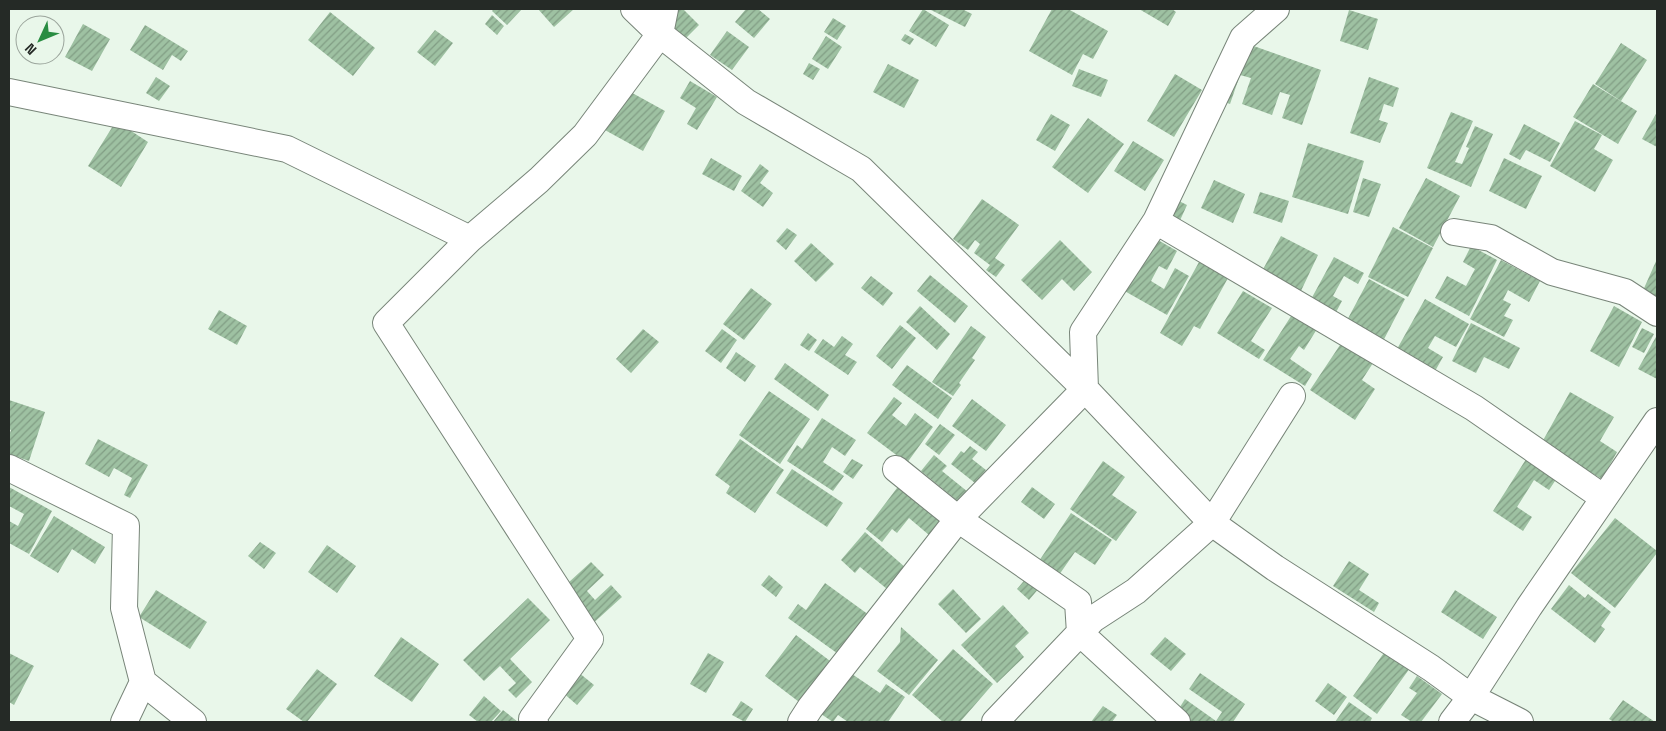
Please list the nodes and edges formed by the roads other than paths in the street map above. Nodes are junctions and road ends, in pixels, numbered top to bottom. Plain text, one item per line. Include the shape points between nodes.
1 (634, 9) edge
2 (665, 9) edge
3 (1276, 9) edge
4 (660, 34) junction
5 (9, 92) edge
6 (1156, 221) junction
7 (1454, 232) dead end
8 (470, 239) junction
9 (1657, 313) edge
10 (1085, 389) junction
11 (1292, 396) dead end
12 (1657, 421) edge
13 (9, 468) edge
14 (896, 469) dead end
15 (1604, 498) junction
16 (958, 519) junction
17 (1212, 523) junction
18 (1080, 633) junction
19 (143, 682) junction
20 (1471, 697) junction
21 (124, 722) edge
22 (193, 722) edge
23 (535, 722) edge
24 (801, 722) edge
25 (995, 722) edge
26 (1177, 722) edge
27 (1452, 722) edge
28 (1520, 722) edge

1 - 4 street
2 - 4 street
3 - 6 street via 1244,38
4 - 8 street via 584,136
4 - 10 street via 746,102 861,169
5 - 8 street via 287,149
6 - 10 street via 1083,332
6 - 15 street via 1474,408
7 - 9 street via 1491,238 1552,272 1625,292
8 - 23 street via 386,323 590,639 532,719
10 - 16 street
10 - 17 street
11 - 17 street
12 - 15 street
13 - 19 street via 126,526 124,608
14 - 16 street
15 - 20 street
16 - 18 street via 1078,602
16 - 24 street
17 - 18 street via 1136,591 1093,619
17 - 20 street
18 - 25 street
18 - 26 street
19 - 21 street
19 - 22 street
20 - 27 street
20 - 28 street

